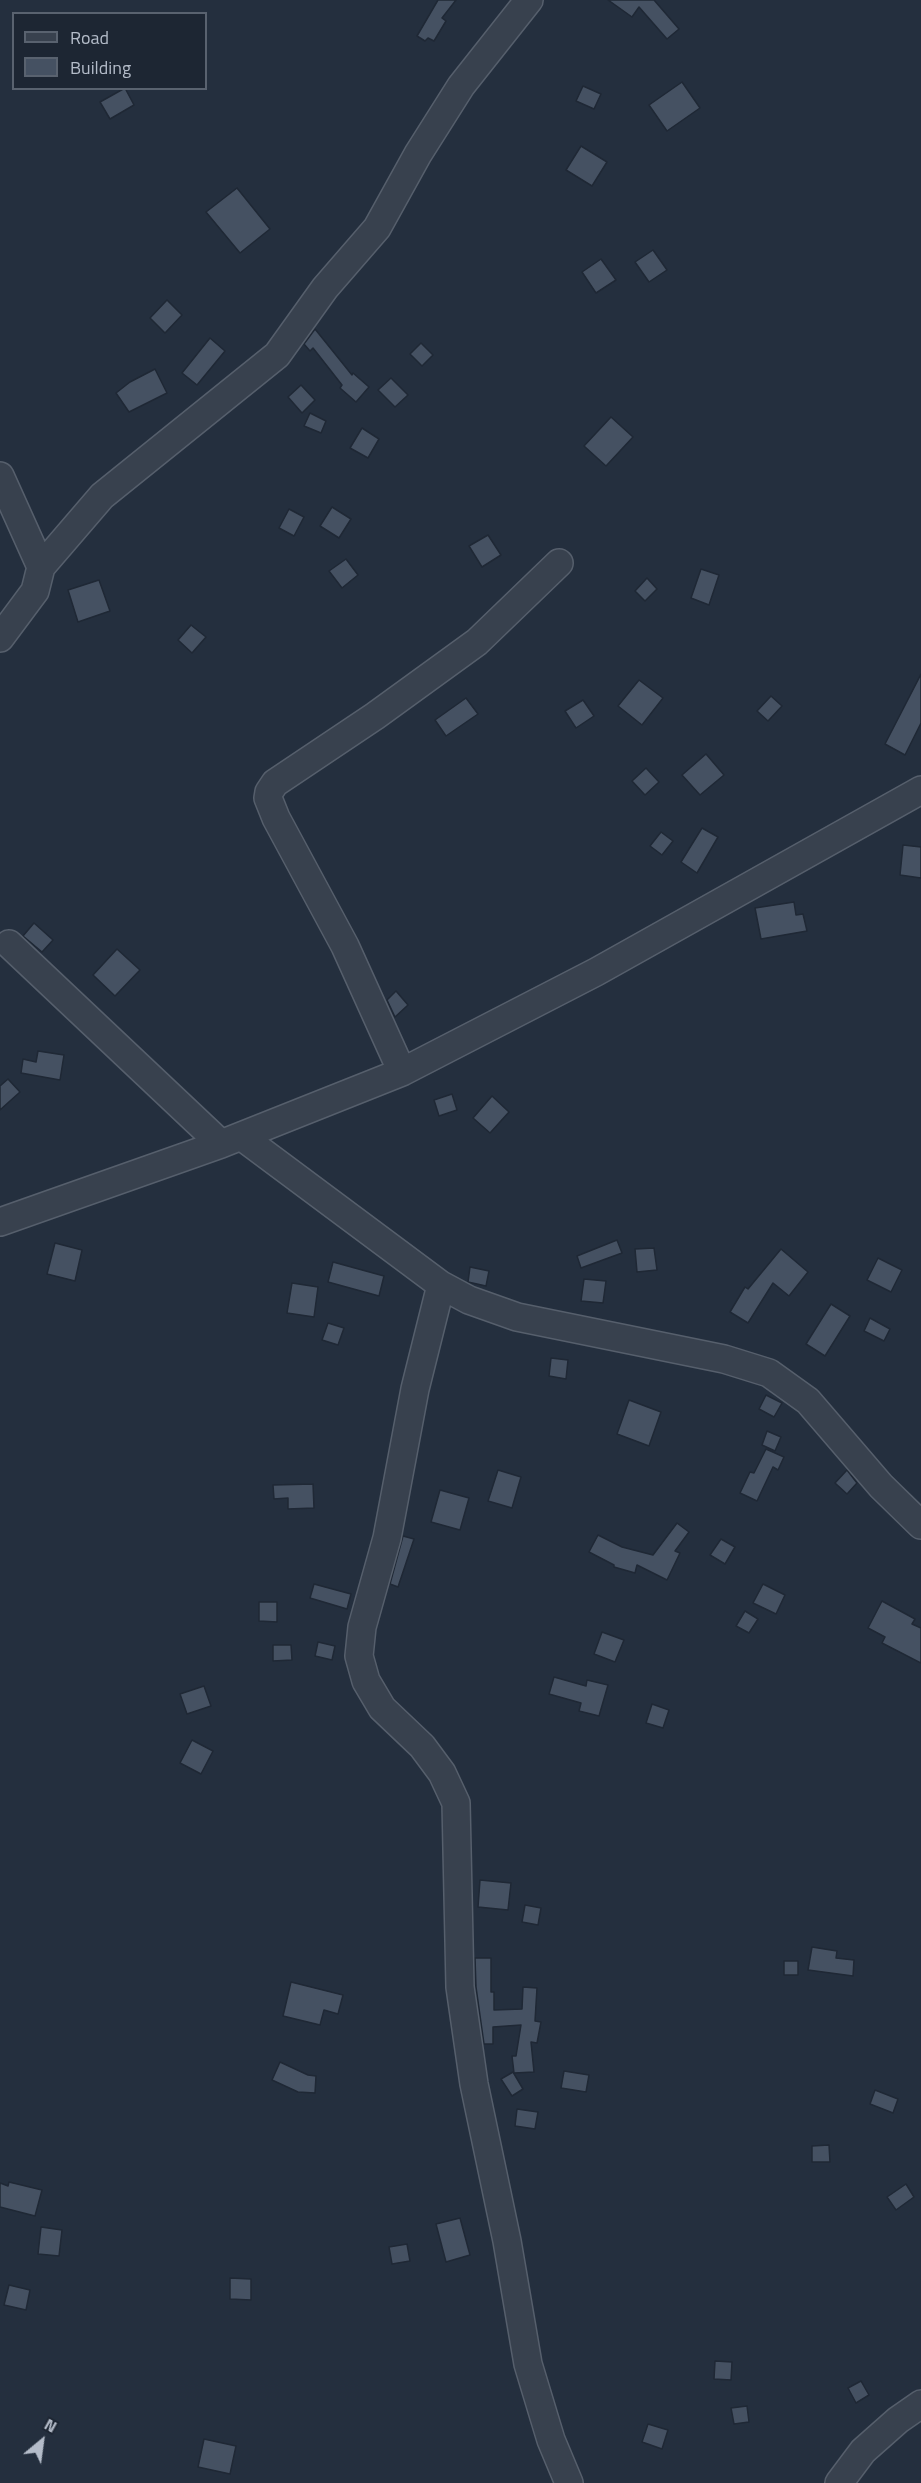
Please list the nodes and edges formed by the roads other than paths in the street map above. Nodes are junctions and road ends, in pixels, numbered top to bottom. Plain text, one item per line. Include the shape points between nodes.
1 (529, 0) edge
2 (0, 476) edge
3 (559, 563) dead end
4 (41, 567) junction
5 (0, 638) edge
6 (921, 790) edge
7 (9, 944) dead end
8 (402, 1072) junction
9 (231, 1140) junction
10 (0, 1222) edge
11 (441, 1286) junction
12 (921, 1525) edge
13 (921, 2404) edge
14 (570, 2483) edge
15 (839, 2483) edge

1 - 4 street via 461,86 377,228 325,288 277,355 102,496
2 - 4 street
3 - 8 street via 477,642 276,783 269,792 276,818 345,946
4 - 5 street via 35,591
6 - 8 street via 596,972
7 - 9 street
8 - 9 street
9 - 10 street
9 - 11 street
11 - 12 street via 517,1317 724,1359 770,1373 808,1401 881,1486
11 - 14 street via 415,1389 387,1538 362,1627 359,1656 366,1681 382,1708 422,1746 442,1773 456,1803 460,1987 474,2084 528,2364 551,2440
13 - 15 street via 863,2451

